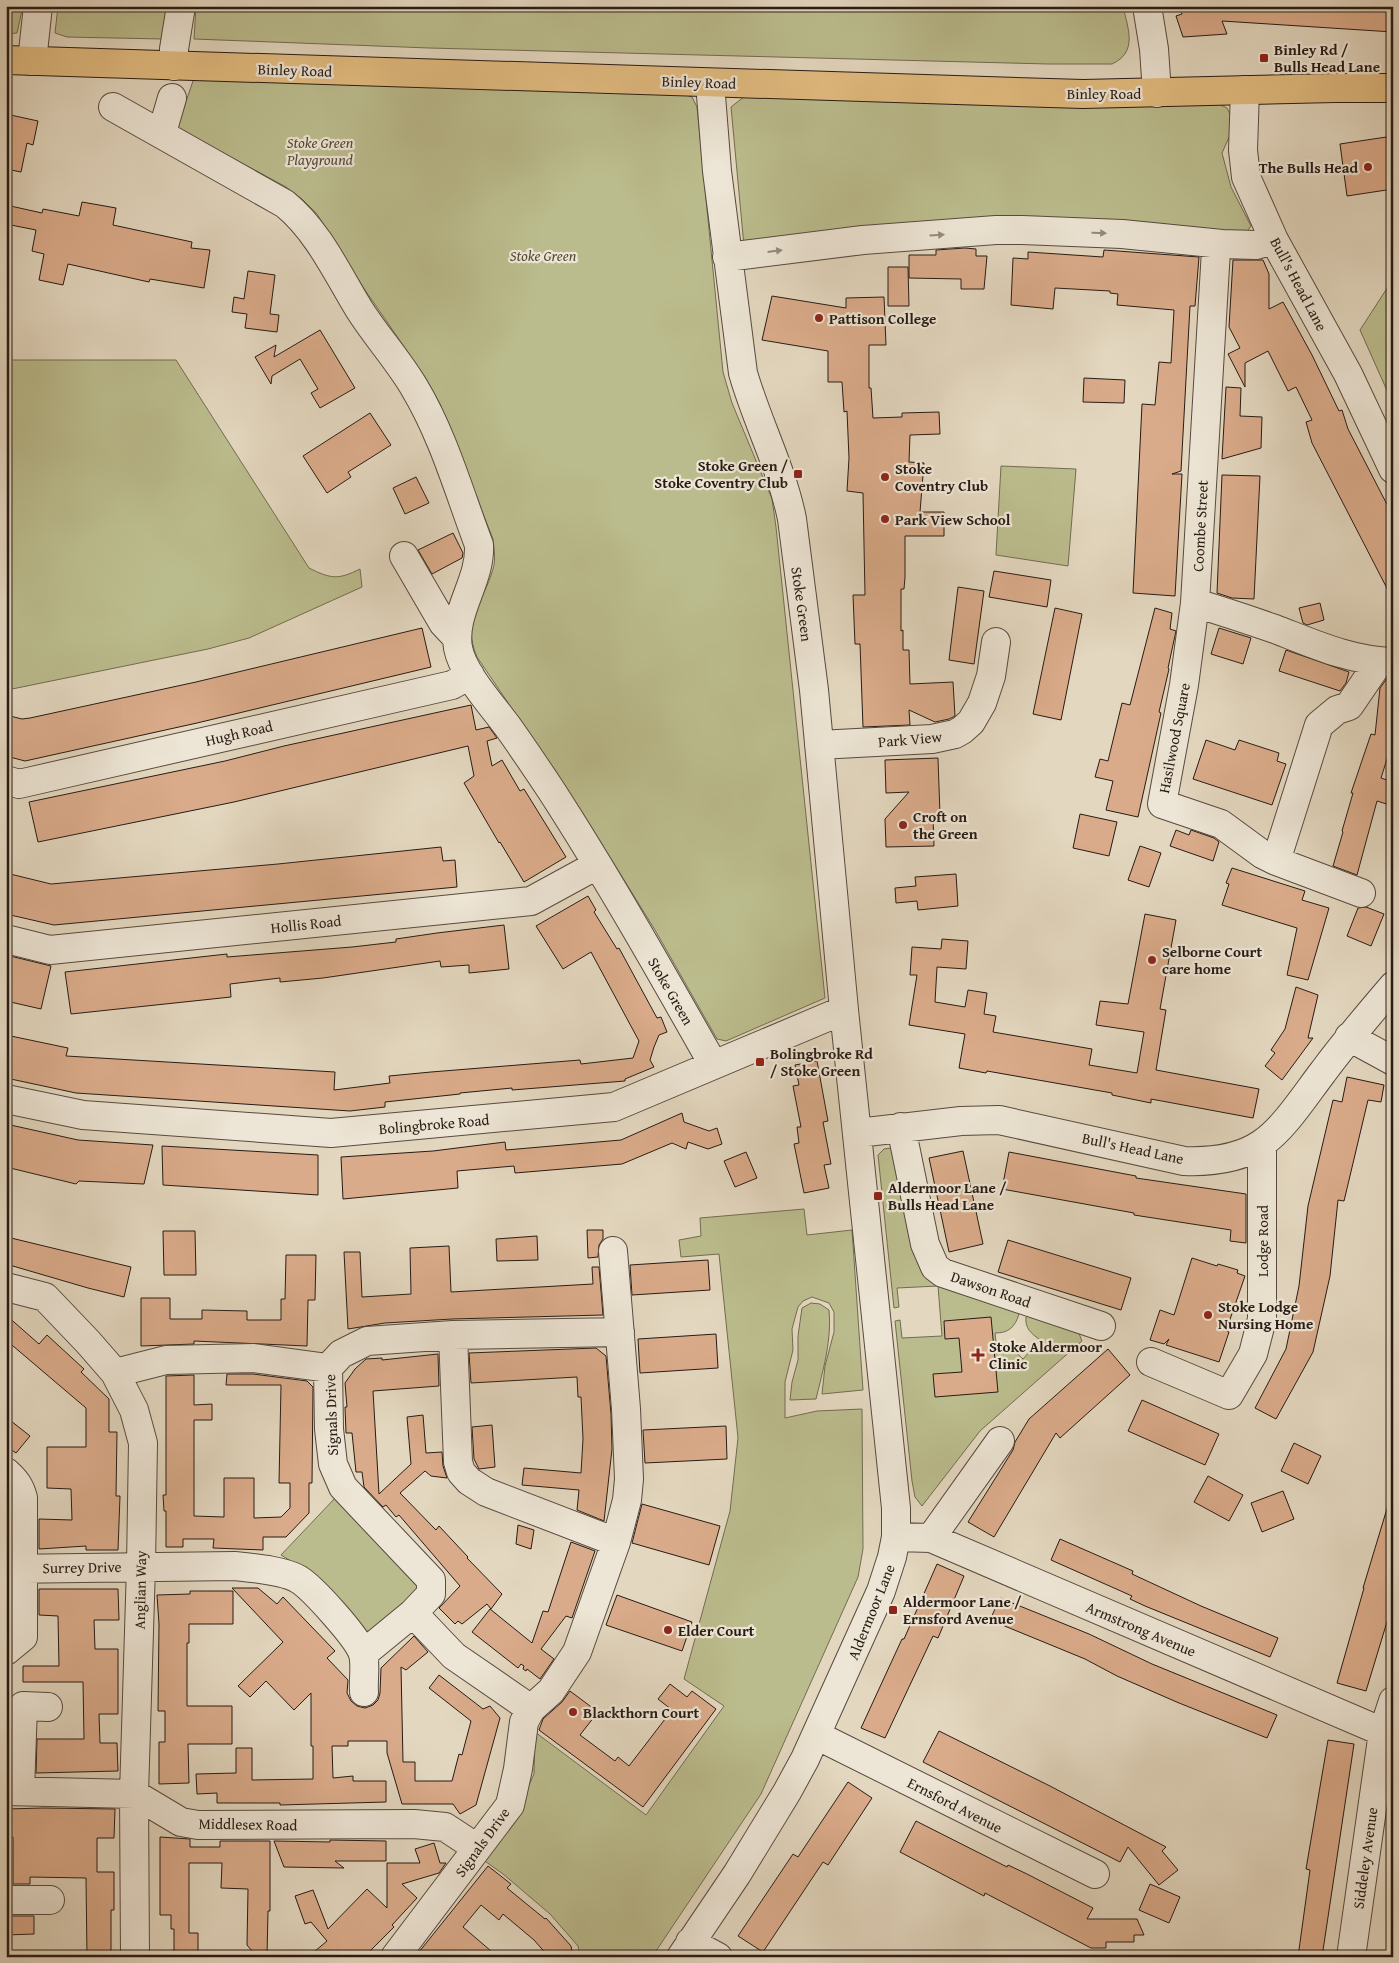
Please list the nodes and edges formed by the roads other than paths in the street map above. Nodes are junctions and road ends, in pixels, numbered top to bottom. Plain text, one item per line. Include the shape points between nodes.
1 (38, 6) edge
2 (181, 6) edge
3 (1146, 6) edge
4 (19, 61) edge
5 (174, 66) junction
6 (710, 82) junction
7 (1393, 88) edge
8 (1245, 90) junction
9 (1157, 93) junction
10 (172, 98) dead end
11 (114, 107) dead end
12 (160, 132) junction
13 (1274, 240) junction
14 (1222, 244) junction
15 (727, 257) junction
16 (1393, 468) edge
17 (404, 556) dead end
18 (1195, 603) junction
19 (457, 638) junction
20 (996, 642) dead end
21 (1386, 662) edge
22 (470, 675) junction
23 (819, 744) junction
24 (6, 780) edge
25 (1276, 861) junction
26 (597, 865) junction
27 (1361, 893) dead end
28 (6, 939) edge
29 (1393, 986) edge
30 (844, 1010) junction
31 (1349, 1037) junction
32 (1393, 1061) edge
33 (713, 1064) junction
34 (6, 1099) edge
35 (901, 1128) junction
36 (858, 1133) junction
37 (1262, 1144) junction
38 (613, 1251) dead end
39 (6, 1287) edge
40 (1101, 1326) dead end
41 (620, 1332) junction
42 (454, 1335) junction
43 (1150, 1362) dead end
44 (328, 1368) junction
45 (115, 1373) junction
46 (1000, 1441) dead end
47 (6, 1472) edge
48 (896, 1538) junction
49 (931, 1538) junction
50 (616, 1542) junction
51 (141, 1566) junction
52 (15, 1568) edge
53 (413, 1613) junction
54 (6, 1651) edge
55 (362, 1654) junction
56 (364, 1692) dead end
57 (1393, 1701) edge
58 (48, 1707) dead end
59 (531, 1709) junction
60 (1388, 1733) edge
61 (816, 1735) junction
62 (13, 1791) edge
63 (134, 1794) junction
64 (477, 1848) junction
65 (1095, 1874) dead end
66 (6, 1900) edge
67 (50, 1900) dead end
68 (685, 1949) edge
69 (135, 1957) edge
70 (395, 1957) edge
71 (718, 1957) edge
72 (1351, 1957) edge

1 - 4 street
2 - 5 street
3 - 9 street via 1154,49
4 - 5 main road, Binley Road
5 - 6 main road, Binley Road
6 - 9 main road, Binley Road via 1082,94
6 - 15 street, Stoke Green
7 - 8 main road, Binley Road
8 - 9 main road, Binley Road
8 - 13 street, Bull's Head Lane via 1245,171
10 - 12 street
11 - 12 street, Stoke Green
12 - 19 street, Stoke Green via 285,204 298,215 312,230 362,314 413,386 432,420 479,545 480,558 459,621
13 - 14 street via 1256,245
13 - 16 street, Bull's Head Lane via 1348,374
15 -> 14 street via 863,240 1005,230 1122,234
14 - 18 street, Coombe Street via 1216,250
15 - 23 street, Stoke Green via 743,373 787,496 792,519
17 - 19 street, Stoke Green via 443,623
18 - 21 street via 1344,655
18 - 25 street, Hasilwood Square via 1162,804 1221,824
19 - 22 street, Stoke Green via 461,659
20 - 23 street, Park View via 991,676 982,703 962,730 932,739
21 - 25 street via 1349,706 1337,710 1319,725
22 - 24 street, Hugh Road via 452,685 19,784
22 - 26 street, Stoke Green
23 - 30 street, Stoke Green
25 - 27 street, Hasilwood Square
26 - 28 street, Hollis Road via 531,901 50,950
26 - 33 street, Stoke Green
29 - 31 street, Bull's Head Lane
30 - 33 street, Bolingbroke Road
30 - 36 street, Stoke Green
31 - 32 street
31 - 37 street, Bull's Head Lane via 1286,1121
33 - 34 street, Bolingbroke Road via 614,1107 331,1133 83,1115
35 - 36 street, Bull's Head Lane
35 - 37 street, Bull's Head Lane via 979,1119 999,1120 1202,1162 1239,1155
35 - 40 street, Dawson Road via 925,1244 935,1267 943,1273
36 - 48 street, Aldermoor Lane via 895,1498
37 - 43 street, Lodge Road via 1262,1319 1253,1354 1229,1396
38 - 41 street, Signals Drive
39 - 45 street, Anglian Way via 45,1297
41 - 42 street, Signals Drive
41 - 50 street, Signals Drive via 629,1482
42 - 44 street, Signals Drive via 367,1341 341,1354
42 - 50 street via 457,1449 461,1472 486,1492
44 - 45 street via 254,1358 166,1360
44 - 53 street, Signals Drive via 333,1464 343,1487 431,1580 431,1594
45 - 51 street, Anglian Way via 134,1410 143,1443
46 - 49 street
47 - 52 street via 17,1483 23,1498
48 - 49 street, Armstrong Avenue
48 - 61 street, Aldermoor Lane via 881,1591
49 - 60 street, Armstrong Avenue
50 - 59 street, Signals Drive via 577,1652 551,1692
51 - 52 street, Surrey Drive
51 - 55 street via 234,1566 265,1569 298,1579 331,1610 351,1634
51 - 63 street, Anglian Way
52 - 54 street, Surrey Drive via 23,1637
53 - 55 street, Signals Drive
53 - 59 street via 454,1656
55 - 56 street
57 - 60 street, Siddeley Avenue
58 - 62 street, Middlesex Road via 23,1706
59 - 64 street, Signals Drive via 524,1722 510,1805
60 - 72 street, Siddeley Avenue
61 - 65 street, Ernsford Avenue
61 - 68 street, Aldermoor Lane via 787,1792 737,1874
62 - 63 street, Middlesex Road
63 - 64 street, Middlesex Road via 181,1822 198,1825 414,1824 445,1827
63 - 69 street, Anglian Way
64 - 70 street, Signals Drive
66 - 67 street
68 - 71 street

